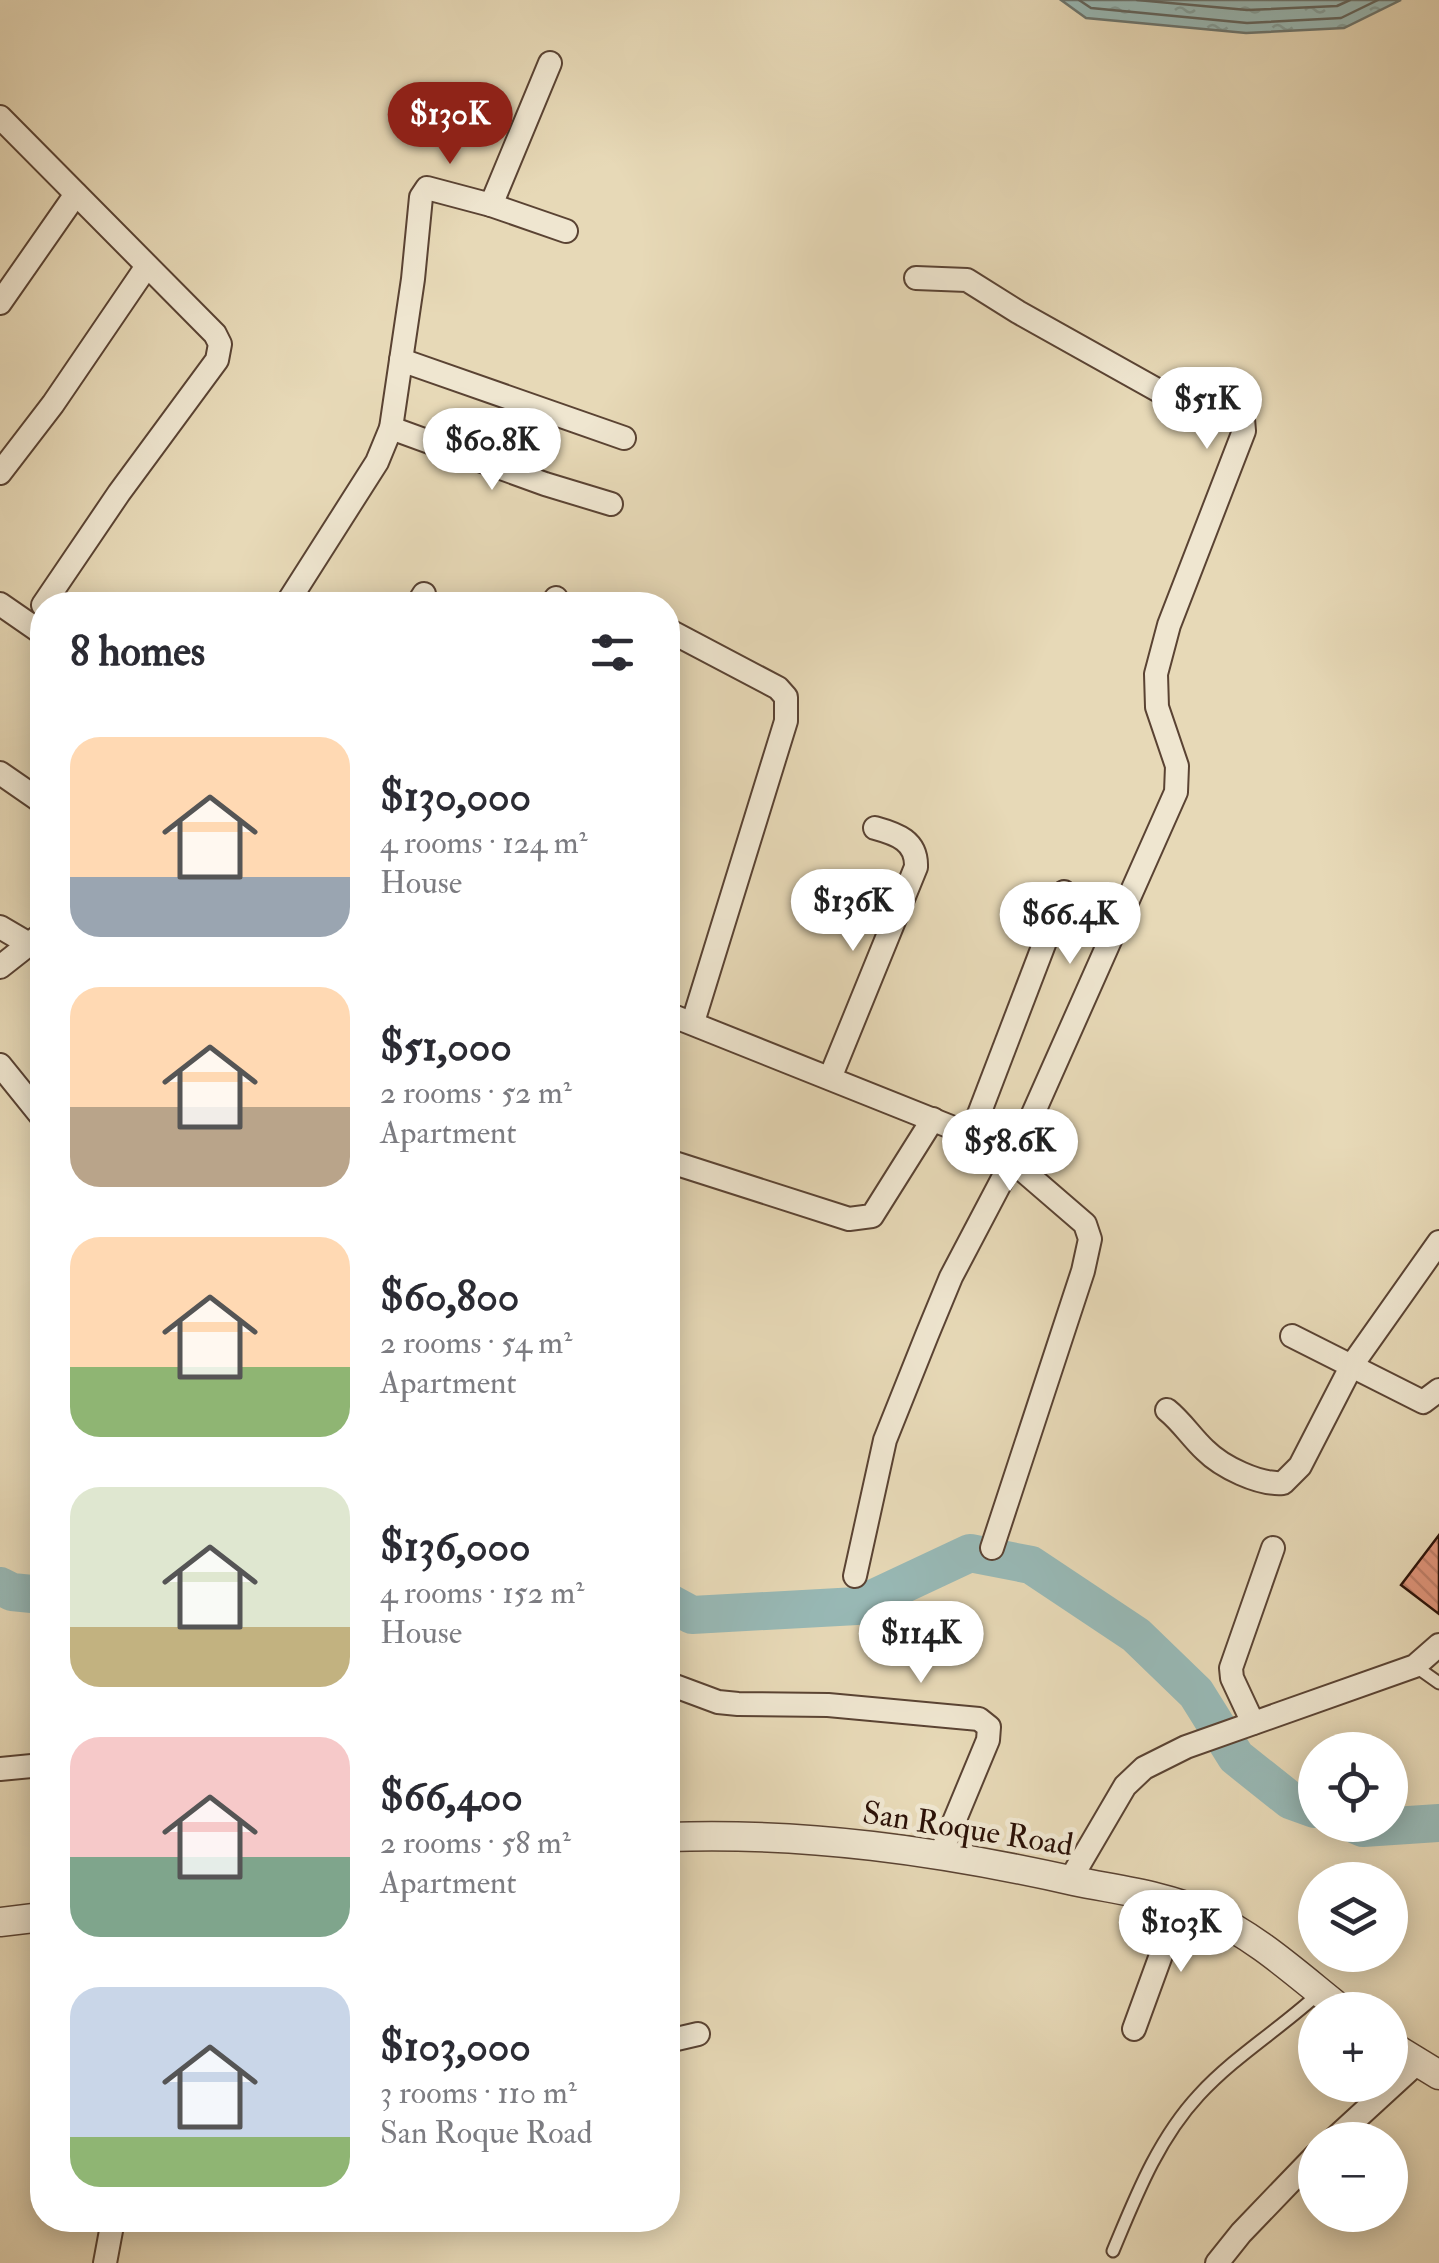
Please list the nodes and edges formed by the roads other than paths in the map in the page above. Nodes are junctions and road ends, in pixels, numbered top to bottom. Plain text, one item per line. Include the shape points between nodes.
1 (550, 63) dead end
2 (0, 117) edge
3 (76, 194) junction
4 (491, 205) junction
5 (566, 231) dead end
6 (147, 266) junction
7 (916, 278) dead end
8 (0, 303) edge
9 (402, 360) junction
10 (392, 428) junction
11 (624, 438) dead end
12 (0, 473) edge
13 (611, 504) dead end
14 (57, 592) edge
15 (294, 592) edge
16 (0, 604) edge
17 (30, 614) edge
18 (680, 636) edge
19 (0, 773) edge
20 (30, 794) edge
21 (874, 828) dead end
22 (1064, 892) dead end
23 (0, 926) edge
24 (30, 937) edge
25 (30, 944) edge
26 (0, 967) edge
27 (680, 1018) edge
28 (694, 1022) junction
29 (0, 1065) edge
30 (830, 1078) junction
31 (30, 1088) edge
32 (933, 1119) junction
33 (971, 1135) junction
34 (1012, 1161) junction
35 (680, 1164) edge
36 (1439, 1242) edge
37 (1292, 1336) dead end
38 (1352, 1366) junction
39 (1439, 1390) edge
40 (1167, 1410) dead end
41 (992, 1548) dead end
42 (1273, 1548) dead end
43 (856, 1576) dead end
44 (1439, 1645) edge
45 (1415, 1666) junction
46 (1439, 1683) edge
47 (680, 1688) edge
48 (1245, 1726) junction
49 (30, 1766) edge
50 (0, 1769) edge
51 (680, 1836) edge
52 (942, 1853) junction
53 (1070, 1880) junction
54 (1180, 1903) junction
55 (30, 1918) edge
56 (0, 1922) edge
57 (1319, 1992) edge
58 (1298, 2013) edge
59 (1134, 2029) dead end
60 (698, 2034) dead end
61 (680, 2039) edge
62 (1428, 2069) edge
63 (1356, 2122) edge
64 (1298, 2173) edge
65 (111, 2232) edge
66 (1113, 2251) dead end
67 (105, 2263) edge
68 (1217, 2263) edge

1 - 4 street
2 - 3 street
3 - 6 street
3 - 8 street
4 - 5 street
4 - 9 street via 424,192
6 - 12 street
6 - 14 street via 216,334 220,352
7 - 34 street via 968,280 1177,401 1212,399 1243,419 1156,674 1176,792
9 - 10 street
9 - 11 street
10 - 13 street
10 - 15 street
16 - 17 street
18 - 28 street via 786,697 786,722
19 - 20 street
21 - 30 street via 912,846 916,867
22 - 33 street
23 - 24 street
25 - 26 street
27 - 28 street
28 - 30 street
29 - 31 street
30 - 32 street
32 - 33 street
32 - 35 street via 872,1216 849,1219
33 - 34 street
34 - 41 street via 1085,1224 1090,1239
34 - 43 street via 951,1277 885,1440
36 - 38 street
37 - 38 street
38 - 39 street via 1423,1402
38 - 40 street via 1300,1466 1283,1483 1270,1484 1220,1462
42 - 48 street via 1231,1668
44 - 45 street
45 - 46 lane
45 - 48 street
47 - 52 street via 728,1703 828,1705 989,1726
48 - 53 street via 1144,1768 1125,1786
49 - 50 street
51 - 52 street, San Roque Road via 769,1836
52 - 53 street, San Roque Road
53 - 54 street, San Roque Road
54 - 57 street, San Roque Road via 1226,1924
54 - 59 street
55 - 56 street
58 - 66 lane via 1198,2095 1146,2173
60 - 61 street
62 - 63 street
64 - 68 street
65 - 67 street

